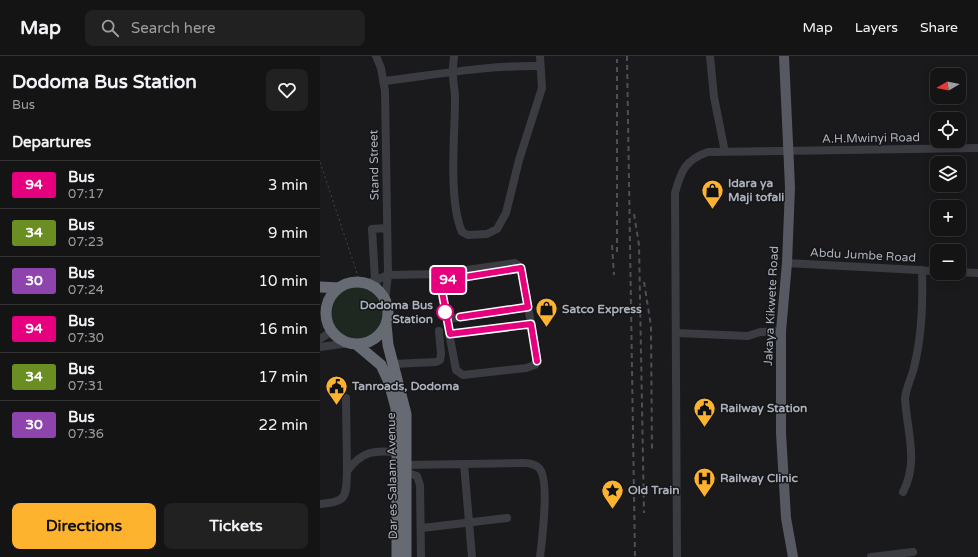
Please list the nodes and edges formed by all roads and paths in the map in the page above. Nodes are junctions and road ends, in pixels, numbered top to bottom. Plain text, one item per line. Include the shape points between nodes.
1 (376, 56) edge
2 (454, 56) edge
3 (540, 56) edge
4 (710, 56) edge
5 (784, 56) edge
6 (540, 66) junction
7 (452, 74) junction
8 (383, 81) junction
9 (978, 148) edge
10 (725, 152) junction
11 (789, 152) junction
12 (320, 162) edge
13 (387, 228) junction
14 (787, 263) junction
15 (922, 270) junction
16 (930, 271) edge
17 (966, 272) edge
18 (978, 273) edge
19 (388, 275) junction
20 (439, 278) junction
21 (370, 284) junction
22 (320, 287) edge
23 (339, 288) junction
24 (385, 301) junction
25 (528, 307) junction
26 (320, 313) edge
27 (447, 319) junction
28 (386, 324) junction
29 (531, 324) junction
30 (330, 327) junction
31 (439, 331) dead end
32 (781, 331) junction
33 (676, 333) junction
34 (450, 334) junction
35 (320, 338) edge
36 (353, 343) junction
37 (320, 347) edge
38 (393, 364) junction
39 (346, 398) dead end
40 (397, 452) junction
41 (464, 464) junction
42 (405, 468) junction
43 (347, 471) junction
44 (903, 492) dead end
45 (320, 504) edge
46 (507, 518) dead end
47 (469, 522) junction
48 (422, 528) junction
49 (913, 552) dead end
50 (397, 557) edge
51 (406, 557) edge
52 (421, 557) edge
53 (472, 557) edge
54 (540, 557) edge
55 (677, 557) edge
56 (794, 557) edge
57 (871, 557) edge

1 - 8 street, Stand Street
2 - 7 street
3 - 6 street
4 - 10 street via 714,97
5 - 11 main road, Jakaya Kikwete Road
6 - 7 street via 492,67
6 - 7 street via 542,88 518,160 506,213 497,229 476,236 462,232 458,222 454,187 455,98
7 - 8 street
8 - 13 street, Stand Street
9 - 11 street, A.H.Mwinyi Road
10 - 11 street, A.H.Mwinyi Road
10 - 33 street, A.H.Mwinyi Road via 698,155 687,163 679,177 675,193
11 - 14 main road, Jakaya Kikwete Road
12 - 21 path
13 - 19 street, Stand Street
13 - 21 street via 372,229
14 - 15 street, Abdu Jumbe Road
14 - 32 main road, Jakaya Kikwete Road
15 - 16 street, Abdu Jumbe Road
15 - 44 street via 923,309 915,363 905,399 912,461 909,481
17 - 18 street
19 - 20 street
19 - 21 street
19 - 24 street, Stand Street
20 - 25 street via 515,263 521,268
20 - 27 street
21 - 23 highway via 346,284
21 - 24 highway
22 - 23 highway
23 - 30 highway via 329,300 327,316
24 - 28 highway via 388,316
25 - 27 street
25 - 29 street
26 - 30 highway
27 - 34 street
28 - 36 highway via 373,339
28 - 38 highway, Dar es Salaam Avenue
29 - 34 street
29 - 34 street via 537,361 535,365 526,368 463,375 456,370
30 - 35 street
30 - 36 highway via 340,338
31 - 38 street via 442,354 440,360
32 - 33 street via 760,332 748,336
32 - 56 main road, Jakaya Kikwete Road via 783,492
33 - 55 street, A.H.Mwinyi Road
36 - 37 street
36 - 40 highway, Dar es Salaam Avenue via 381,365 389,382 396,408
38 - 42 highway, Dar es Salaam Avenue via 406,414
39 - 43 street
40 - 43 street via 377,450 368,453 359,458
40 - 50 highway, Dar es Salaam Avenue
41 - 42 street
41 - 47 street
41 - 54 street via 531,463 539,468 545,491
42 - 48 street via 419,479
42 - 51 highway, Dar es Salaam Avenue
43 - 45 street via 344,498 338,502
46 - 47 street
47 - 48 street
47 - 53 street
48 - 52 street
49 - 57 street

